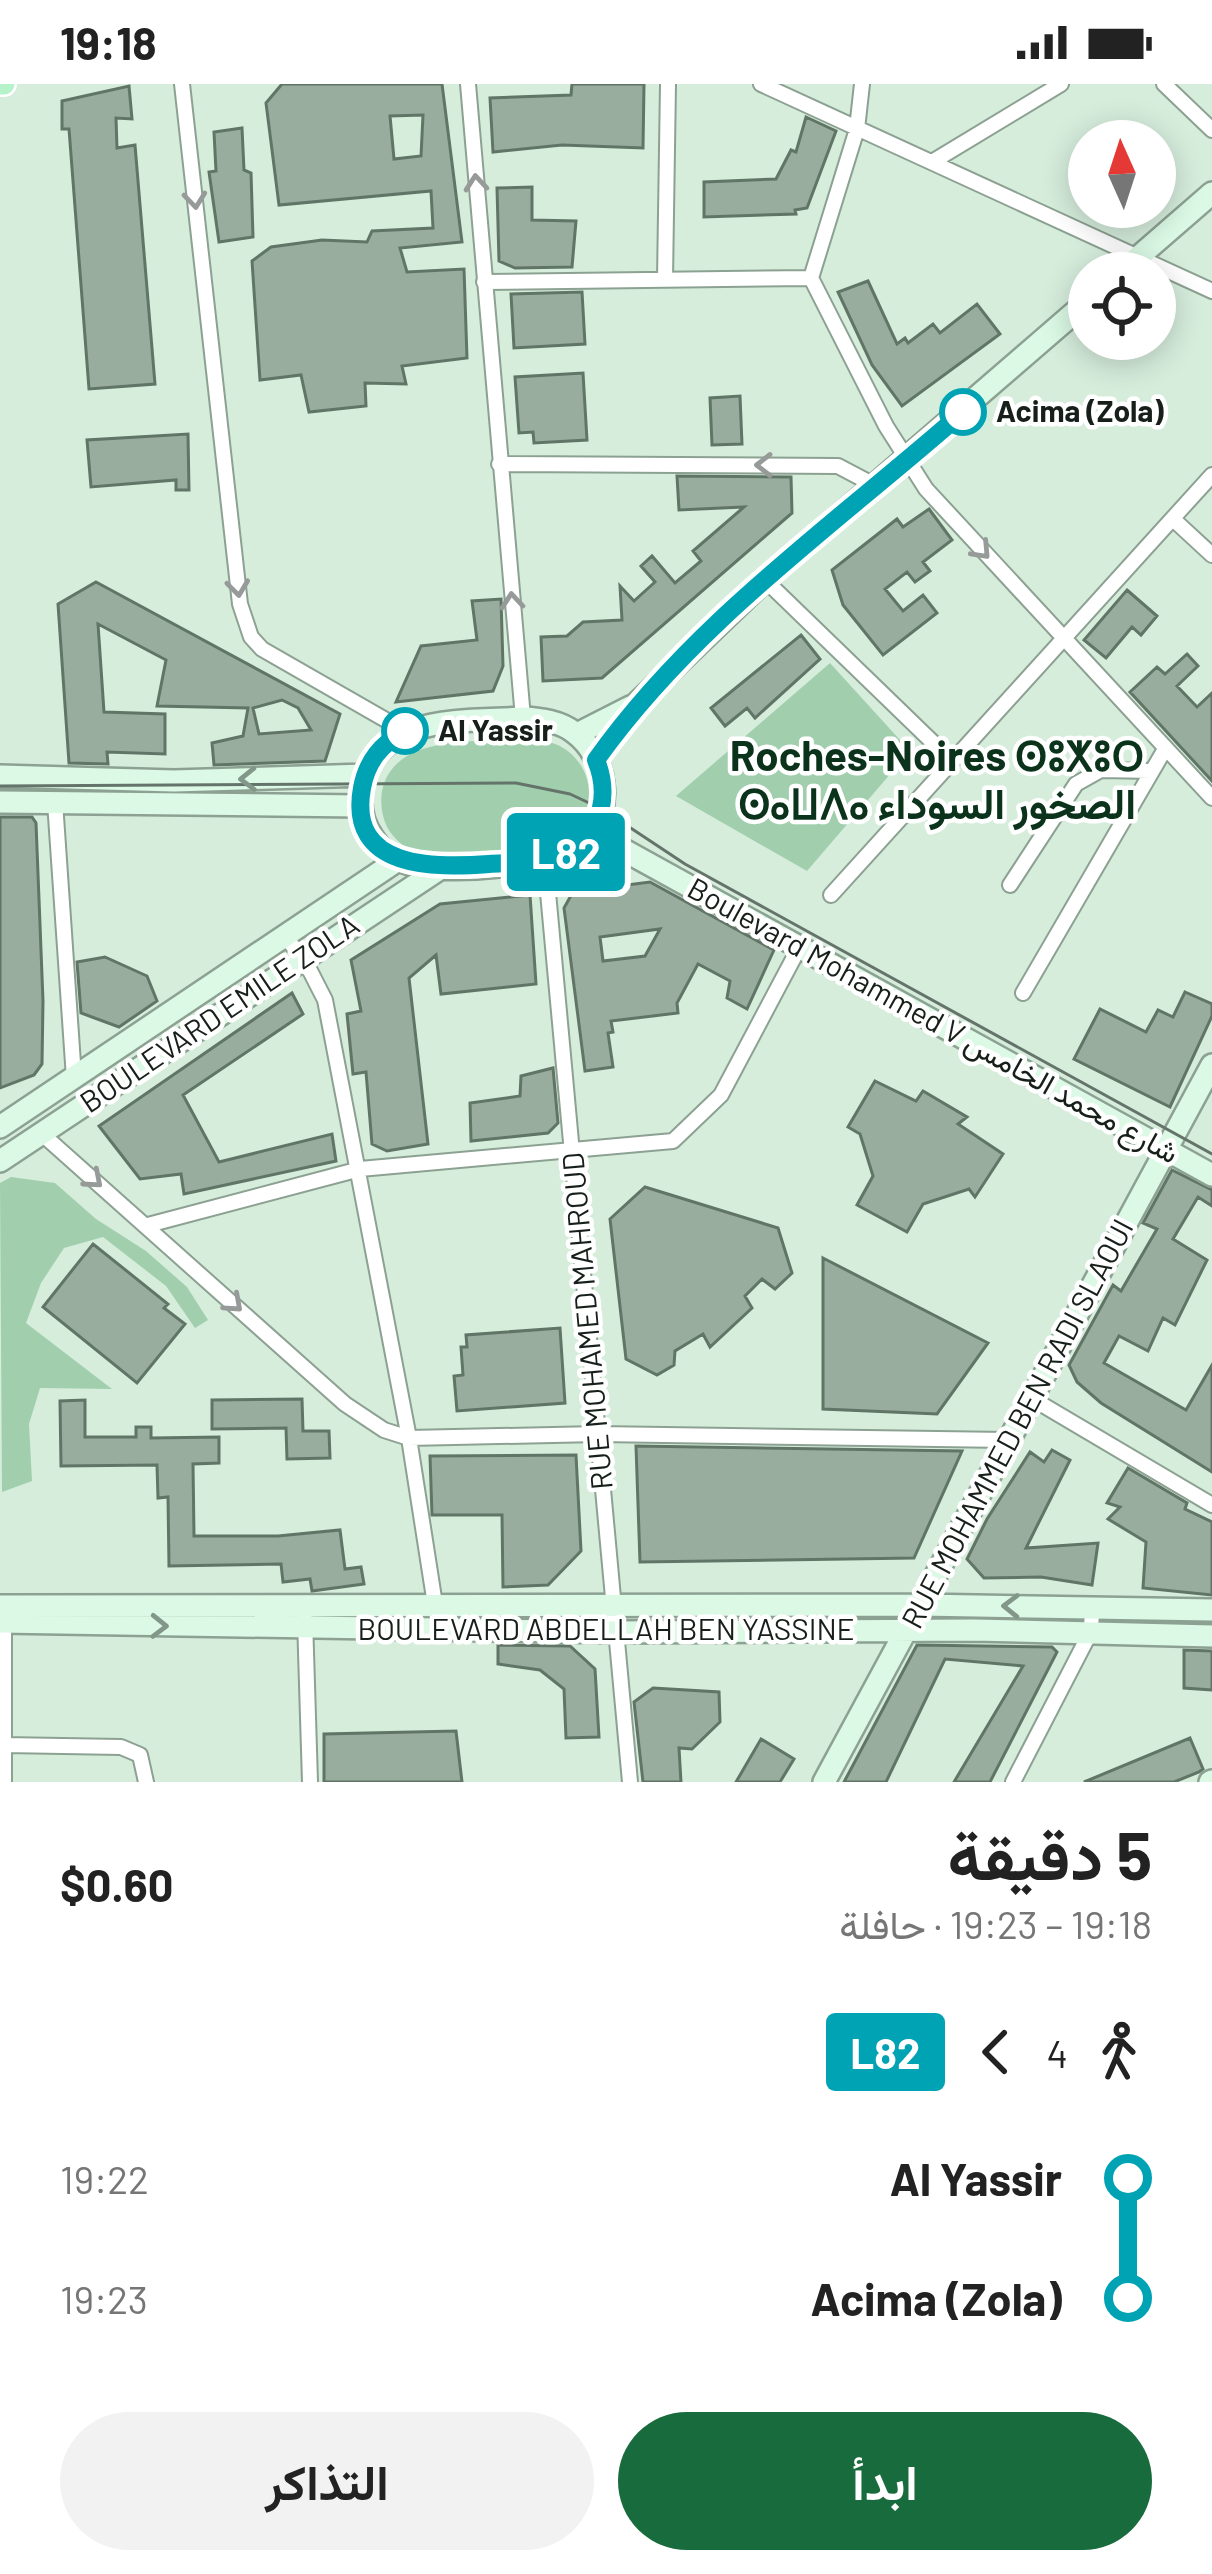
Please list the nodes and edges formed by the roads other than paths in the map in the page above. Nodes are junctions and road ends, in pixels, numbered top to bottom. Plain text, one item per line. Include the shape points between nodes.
1 (182, 84) edge
2 (468, 84) edge
3 (668, 84) edge
4 (761, 84) edge
5 (862, 84) edge
6 (1061, 84) edge
7 (1164, 84) edge
8 (857, 129) junction
9 (1212, 130) edge
10 (932, 162) junction
11 (1212, 193) edge
12 (1131, 252) edge
13 (1145, 252) edge
14 (1176, 274) edge
15 (665, 278) junction
16 (811, 278) junction
17 (484, 281) junction
18 (1212, 291) edge
19 (1068, 319) edge
20 (907, 462) junction
21 (499, 464) junction
22 (1212, 476) edge
23 (876, 486) junction
24 (1173, 519) junction
25 (1212, 555) edge
26 (765, 580) junction
27 (1064, 639) junction
28 (636, 704) junction
29 (523, 718) junction
30 (405, 731) junction
31 (577, 734) junction
32 (1165, 748) junction
33 (596, 760) junction
34 (951, 760) junction
35 (1151, 772) junction
36 (364, 775) junction
37 (0, 776) edge
38 (1212, 798) edge
39 (0, 802) edge
40 (55, 802) junction
41 (361, 806) junction
42 (591, 832) junction
43 (398, 860) junction
44 (545, 860) junction
45 (441, 868) junction
46 (1010, 885) dead end
47 (830, 895) dead end
48 (285, 937) junction
49 (800, 948) junction
50 (304, 959) junction
51 (1023, 993) dead end
52 (1212, 1065) edge
53 (74, 1078) junction
54 (0, 1127) edge
55 (41, 1133) junction
56 (1166, 1150) junction
57 (572, 1152) junction
58 (0, 1161) edge
59 (360, 1169) junction
60 (1212, 1175) edge
61 (148, 1226) junction
62 (1031, 1398) junction
63 (598, 1434) junction
64 (409, 1438) junction
65 (1007, 1440) junction
66 (1212, 1505) edge
67 (614, 1604) junction
68 (304, 1605) junction
69 (832, 1605) junction
70 (921, 1605) junction
71 (436, 1606) junction
72 (1093, 1607) junction
73 (1189, 1610) junction
74 (1212, 1610) edge
75 (1, 1617) edge
76 (305, 1629) junction
77 (439, 1630) junction
78 (832, 1630) junction
79 (907, 1630) junction
80 (617, 1632) junction
81 (1090, 1633) junction
82 (1184, 1636) junction
83 (1212, 1636) edge
84 (4, 1745) junction
85 (4, 1782) edge
86 (146, 1782) edge
87 (310, 1782) edge
88 (630, 1782) edge
89 (824, 1782) edge
90 (1013, 1782) edge

1 -> 30 street via 245,623 262,649
17 -> 2 street
3 - 15 street
4 - 8 street
5 - 8 street
6 - 10 street
7 - 9 street
8 - 10 street
8 - 16 street
10 - 12 street
11 - 13 street
14 - 18 street
15 - 16 street
15 - 17 street
16 - 20 street
17 - 21 street
19 - 20 street
20 - 23 street
20 -> 27 street
23 -> 21 street via 838,466
29 -> 21 street
22 - 24 street
23 - 26 street
24 - 25 street
24 - 27 street
26 - 28 street
26 - 34 street
27 - 32 street
27 - 34 street
28 - 31 street
28 - 33 street
29 - 30 street
29 - 31 street
30 - 36 street
31 - 33 street
32 - 35 street
32 - 38 street
33 - 42 street via 604,794
34 - 47 street
35 - 46 street via 1102,770 1076,784
35 - 51 street
36 -> 37 street
36 - 41 street
39 - 40 street
40 - 41 street
40 - 53 street
41 - 43 street via 375,842
42 - 44 street
42 - 49 street, Boulevard Mohammed V شارع محمد الخامس
43 - 45 street
43 - 48 street, BOULEVARD EMILE ZOLA
44 - 45 street
44 - 57 street, RUE MOHAMED MAHROUD
45 - 50 street, BOULEVARD EMILE ZOLA
48 - 50 street
48 - 53 street, BOULEVARD EMILE ZOLA
49 - 56 street, Boulevard Mohammed V شارع محمد الخامس
49 - 57 street via 721,1095 699,1120 673,1141
50 - 55 street, BOULEVARD EMILE ZOLA
50 - 59 street via 325,1000
52 - 56 street, RUE MOHAMMED BEN RADI SLAOUI
53 - 54 street, BOULEVARD EMILE ZOLA
55 - 58 street, BOULEVARD EMILE ZOLA
55 -> 61 street
56 - 60 street, Boulevard Mohammed V شارع محمد الخامس
56 - 62 street, RUE MOHAMMED BEN RADI SLAOUI
57 - 59 street
57 - 63 street, RUE MOHAMED MAHROUD
59 - 61 street
59 - 64 street
61 -> 64 street via 344,1404
62 - 65 street, RUE MOHAMMED BEN RADI SLAOUI
62 - 66 street
63 - 64 street
63 - 65 street
63 - 67 street, RUE MOHAMED MAHROUD
64 - 71 street
65 - 70 street, RUE MOHAMMED BEN RADI SLAOUI
67 - 69 street, BOULEVARD ABDELLAH BEN YASSINE
67 - 71 street, BOULEVARD ABDELLAH BEN YASSINE
67 - 80 street, RUE MOHAMED MAHROUD
68 - 71 street, BOULEVARD ABDELLAH BEN YASSINE
68 - 75 street, BOULEVARD ABDELLAH BEN YASSINE
68 - 76 street
69 - 70 street, BOULEVARD ABDELLAH BEN YASSINE
69 - 78 street
72 -> 70 street, BOULEVARD ABDELLAH BEN YASSINE
70 - 79 street, RUE MOHAMMED BEN RADI SLAOUI
71 - 77 street
72 - 73 street, BOULEVARD ABDELLAH BEN YASSINE
72 - 81 street
73 - 74 street, BOULEVARD ABDELLAH BEN YASSINE
73 - 82 street
75 -> 76 street, BOULEVARD ABDELLAH BEN YASSINE
75 - 84 street
76 - 77 street, BOULEVARD ABDELLAH BEN YASSINE
76 - 87 street
77 - 80 street, BOULEVARD ABDELLAH BEN YASSINE
78 - 79 street, BOULEVARD ABDELLAH BEN YASSINE
78 - 80 street, BOULEVARD ABDELLAH BEN YASSINE
79 - 81 street, BOULEVARD ABDELLAH BEN YASSINE
79 - 89 street, RUE MOHAMMED BEN RADI SLAOUI
80 - 88 street, RUE MOHAMED MAHROUD
81 - 82 street, BOULEVARD ABDELLAH BEN YASSINE
81 - 90 street
82 - 83 street, BOULEVARD ABDELLAH BEN YASSINE
84 - 85 street
84 - 86 street via 121,1747 140,1755

